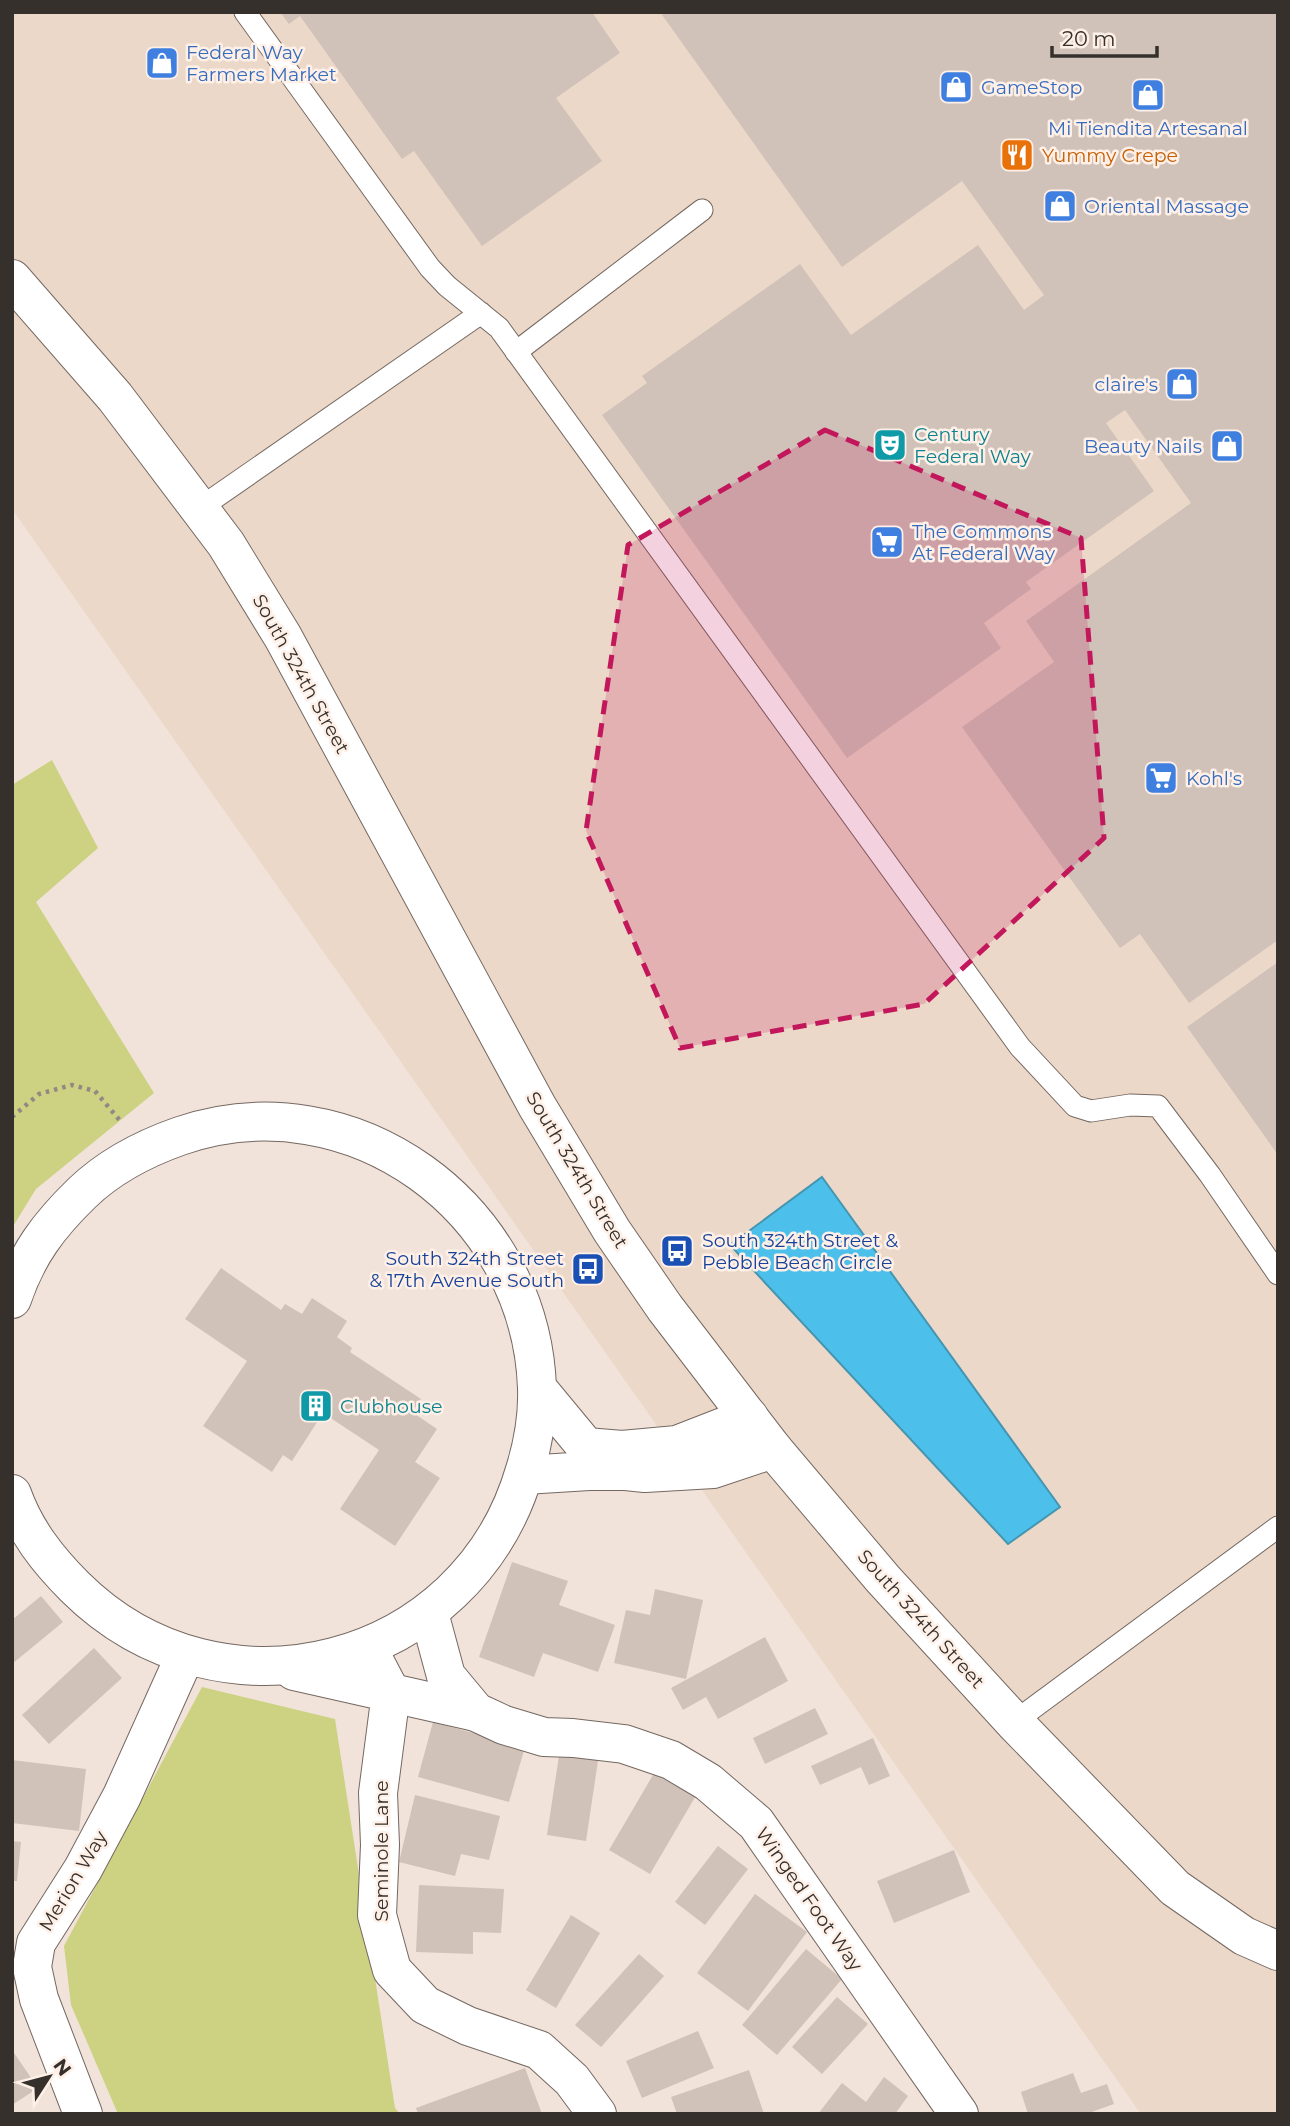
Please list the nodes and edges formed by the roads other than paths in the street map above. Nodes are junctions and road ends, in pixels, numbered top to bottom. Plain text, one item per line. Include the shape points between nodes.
1 (246, 12) edge
2 (702, 210) dead end
3 (12, 279) edge
4 (481, 313) junction
5 (516, 352) junction
6 (200, 508) junction
7 (1278, 1274) edge
8 (12, 1299) edge
9 (538, 1389) junction
10 (748, 1417) junction
11 (773, 1449) junction
12 (524, 1475) junction
13 (12, 1494) edge
14 (1278, 1527) edge
15 (24, 1553) edge
16 (429, 1613) junction
17 (367, 1647) junction
18 (185, 1656) junction
19 (275, 1667) junction
20 (391, 1693) junction
21 (475, 1712) junction
22 (1014, 1722) junction
23 (1278, 1951) edge
24 (83, 2114) edge
25 (597, 2114) edge
26 (959, 2114) edge

1 - 4 lane via 430,268
2 - 5 lane
3 - 6 street, South 324th Street via 115,397
4 - 5 lane
4 - 6 lane
5 - 7 lane via 1020,1047 1075,1106 1091,1111 1158,1106
6 - 10 street, South 324th Street via 283,637 576,1173 665,1308
8 - 9 street via 22,1268 56,1218 99,1177 141,1151 205,1128 255,1121 314,1125 393,1153 458,1201 495,1248 516,1289 531,1337
9 - 10 street via 586,1447 622,1450 677,1445
9 - 12 street via 534,1441
10 - 11 street, South 324th Street
11 - 12 street via 713,1469
11 - 22 street, South 324th Street via 883,1579
12 - 16 street via 491,1547
13 - 15 street
14 - 22 lane
15 - 18 street via 58,1570 94,1606 124,1627
16 - 17 street
16 - 21 street, Winged Foot Way via 446,1676
17 - 19 street
17 - 20 street
18 - 19 street
18 - 24 street, Merion Way via 122,1796 36,1943 32,1967 39,1999
19 - 20 street
20 - 21 street
20 - 25 street, Seminole Lane via 378,1793 377,1915 392,1970 425,2005 468,2026 539,2050 572,2080
21 - 26 street, Winged Foot Way via 544,1737 624,1744 671,1760 708,1782 756,1822
22 - 23 street, South 324th Street via 1175,1888 1244,1936

